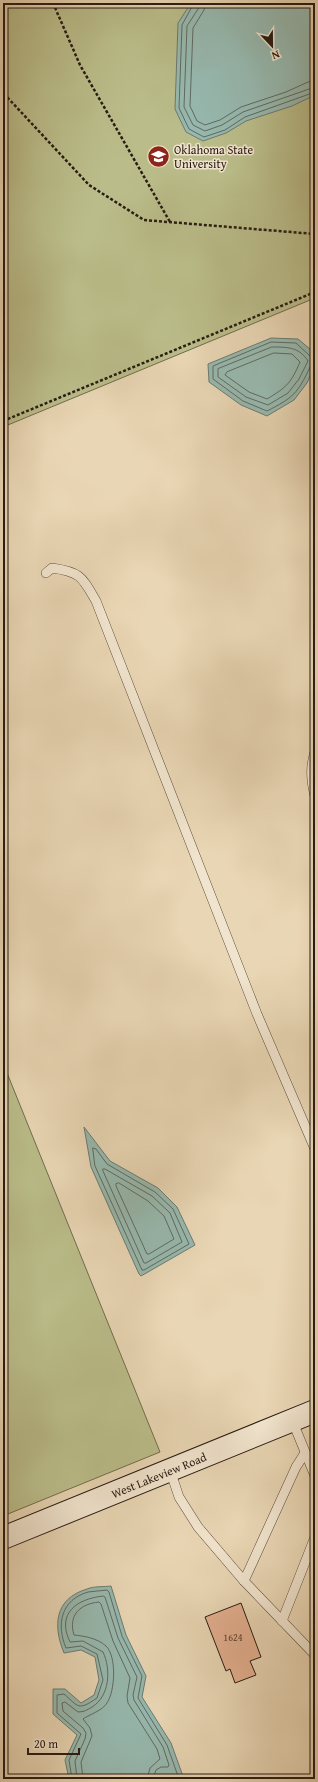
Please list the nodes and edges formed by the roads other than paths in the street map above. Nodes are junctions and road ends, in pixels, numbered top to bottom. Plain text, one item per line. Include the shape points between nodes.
1 (46, 573) dead end
2 (315, 752) edge
3 (315, 796) edge
4 (315, 1149) edge
5 (315, 1411) edge
6 (292, 1420) junction
7 (306, 1453) junction
8 (170, 1470) junction
9 (315, 1476) edge
10 (3, 1538) edge
11 (315, 1538) edge
12 (244, 1580) junction
13 (282, 1621) junction
14 (315, 1655) edge

1 - 4 lane via 52,568 71,571 83,579 96,601 257,1014
2 - 3 lane via 311,762 311,781
5 - 6 main road, West Lakeview Road
6 - 7 lane
6 - 8 main road, West Lakeview Road
7 - 9 lane
7 - 12 lane via 296,1467
8 - 10 main road, West Lakeview Road
8 - 12 lane via 179,1497 198,1527
11 - 13 lane
12 - 13 lane
13 - 14 lane

